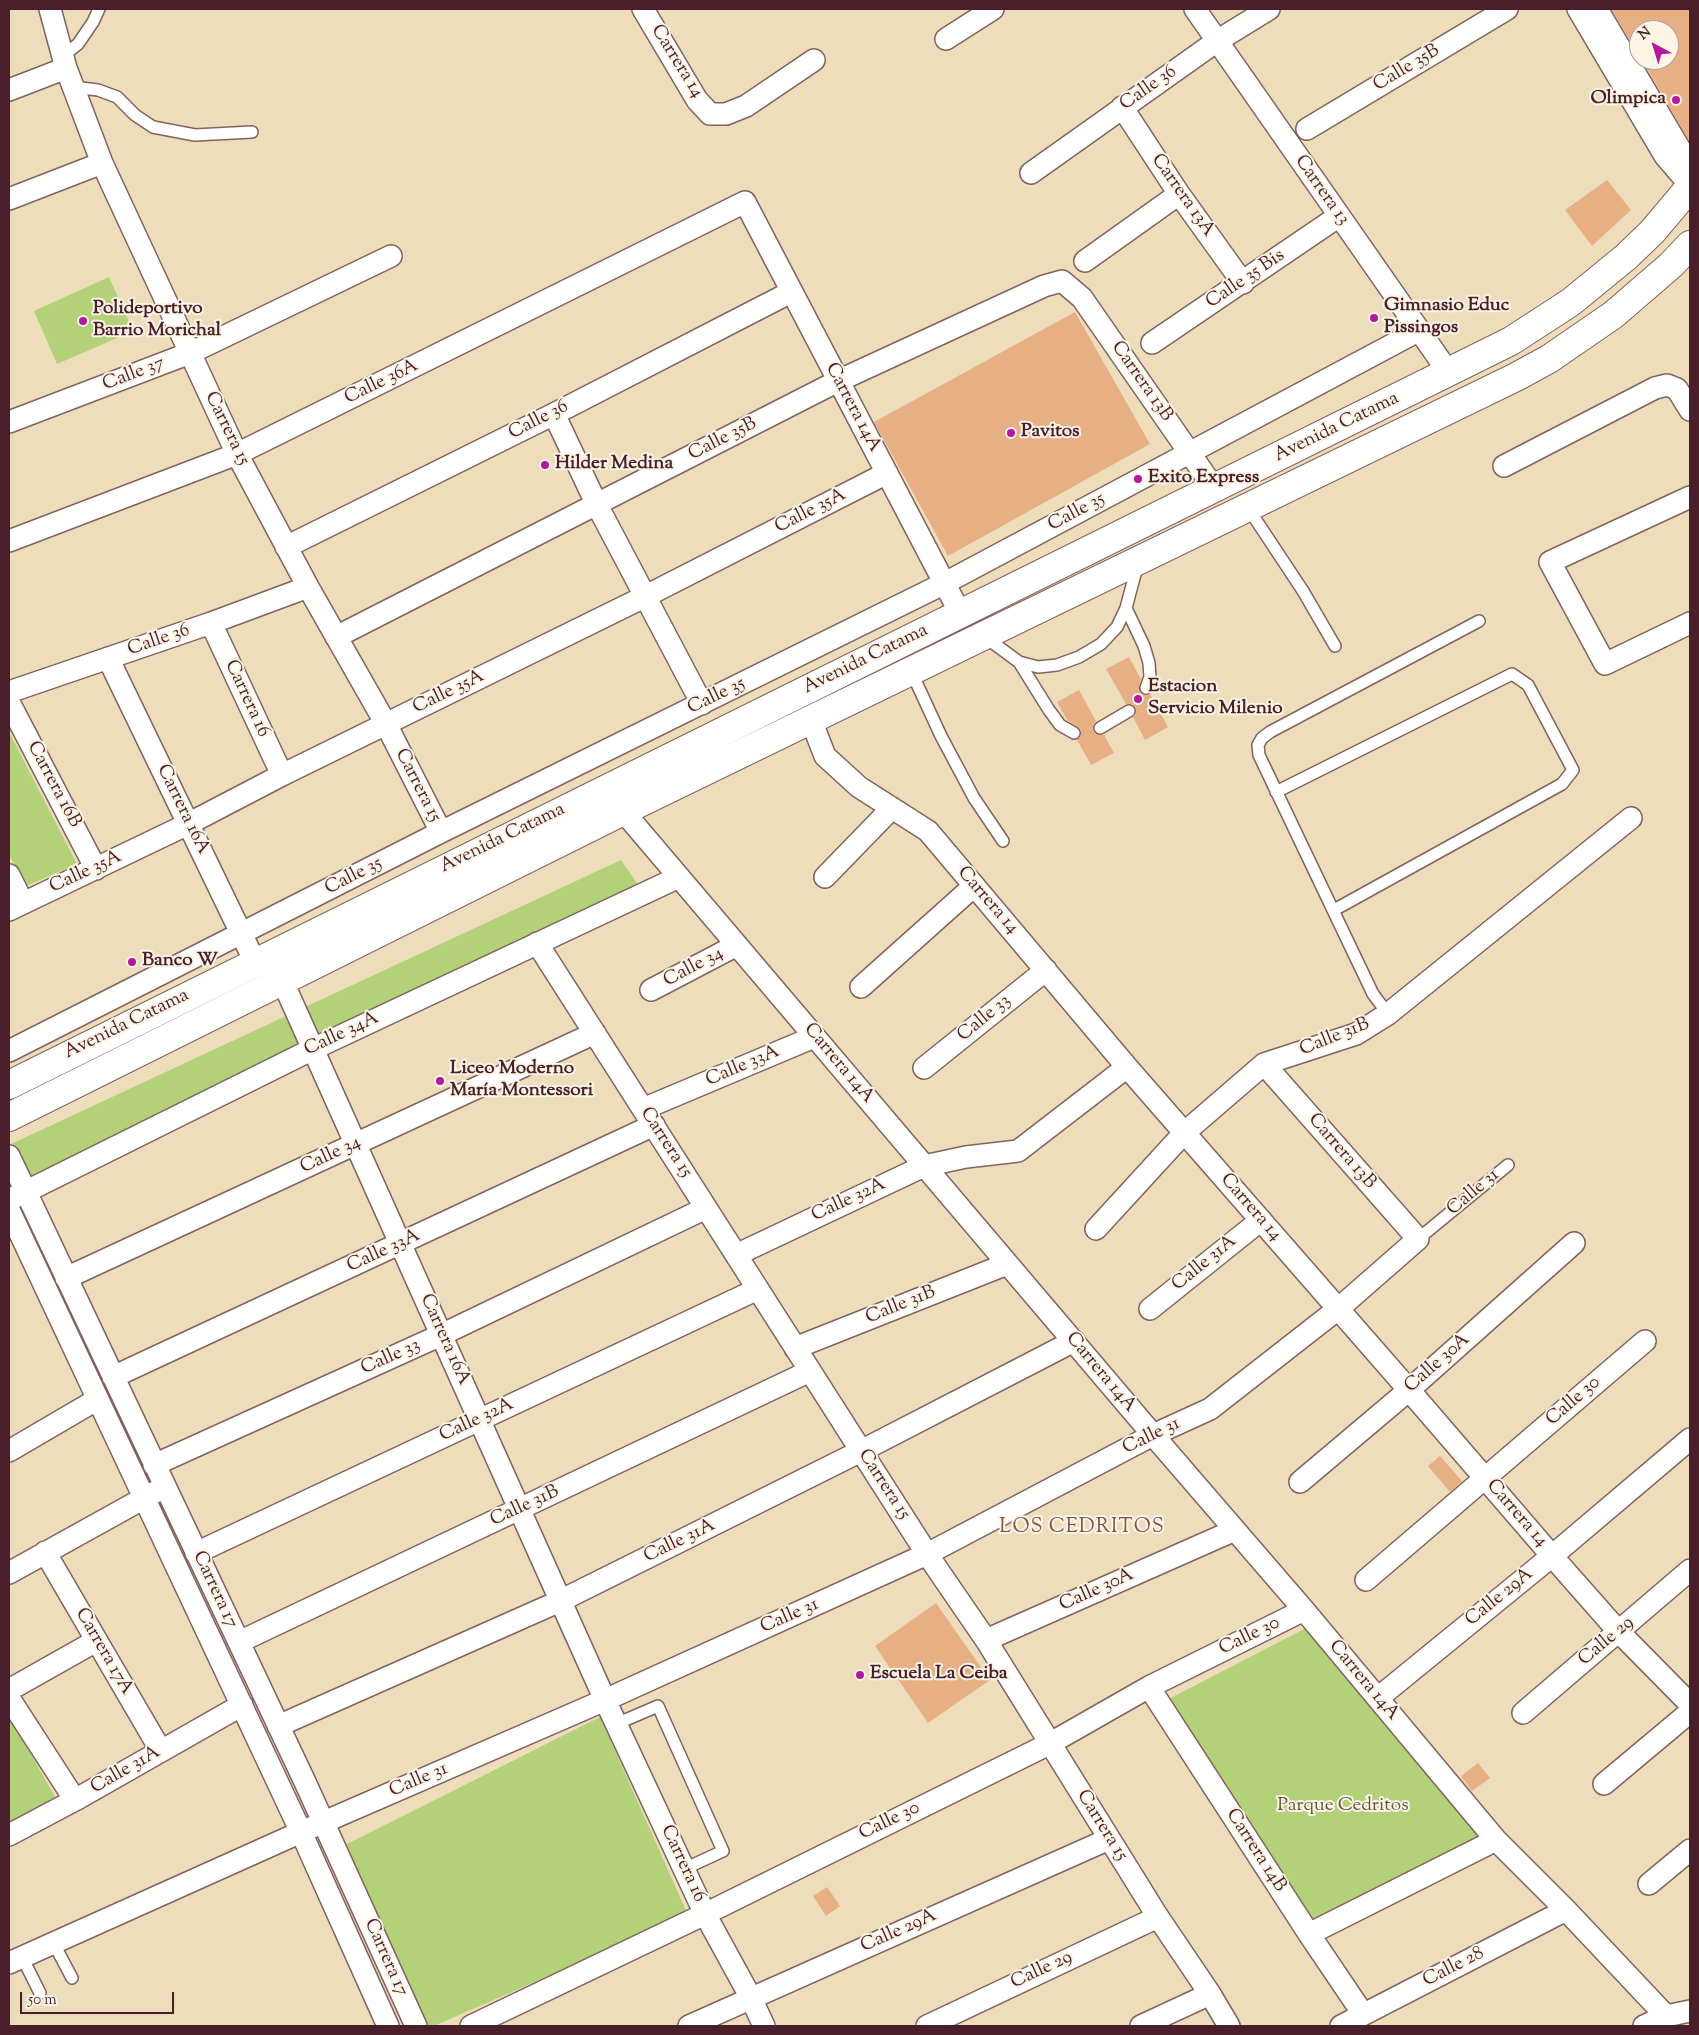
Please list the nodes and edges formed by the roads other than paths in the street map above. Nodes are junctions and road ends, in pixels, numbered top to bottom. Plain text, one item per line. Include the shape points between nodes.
1 (50, 9) edge
2 (99, 9) edge
3 (643, 9) edge
4 (993, 9) edge
5 (1195, 9) edge
6 (1269, 9) edge
7 (1507, 9) edge
8 (1578, 9) edge
9 (1597, 9) edge
10 (946, 38) dead end
11 (1217, 41) junction
12 (814, 60) dead end
13 (67, 70) junction
14 (9, 90) edge
15 (1122, 108) junction
16 (1306, 129) dead end
17 (252, 132) dead end
18 (102, 163) junction
19 (1031, 174) dead end
20 (1690, 185) edge
21 (1180, 194) junction
22 (9, 200) edge
23 (745, 202) joint
24 (1339, 216) junction
25 (1690, 245) edge
26 (391, 256) dead end
27 (1085, 261) dead end
28 (1062, 281) joint
29 (1243, 283) junction
30 (791, 292) junction
31 (1418, 331) junction
32 (1152, 343) dead end
33 (190, 353) junction
34 (1449, 373) junction
35 (838, 381) junction
36 (1690, 410) edge
37 (554, 414) junction
38 (9, 422) edge
39 (1190, 453) junction
40 (237, 454) junction
41 (1504, 466) dead end
42 (887, 473) junction
43 (1214, 488) junction
44 (1690, 496) edge
45 (596, 505) junction
46 (1248, 508) junction
47 (9, 541) edge
48 (286, 547) junction
49 (1139, 560) junction
50 (945, 584) junction
51 (308, 587) junction
52 (644, 597) junction
53 (1126, 608) junction
54 (960, 613) junction
55 (1479, 621) dead end
56 (1690, 623) edge
57 (211, 624) junction
58 (986, 636) junction
59 (336, 637) junction
60 (1335, 646) dead end
61 (108, 658) junction
62 (1018, 662) junction
63 (911, 671) junction
64 (1146, 688) dead end
65 (9, 692) edge
66 (9, 702) edge
67 (702, 704) junction
68 (1129, 711) dead end
69 (811, 720) junction
70 (386, 724) junction
71 (1100, 728) dead end
72 (1074, 733) dead end
73 (282, 775) junction
74 (1276, 792) junction
75 (892, 808) junction
76 (623, 811) junction
77 (1631, 818) dead end
78 (188, 824) junction
79 (441, 832) junction
80 (1003, 841) dead end
81 (96, 869) junction
82 (9, 874) edge
83 (679, 877) junction
84 (825, 877) dead end
85 (974, 886) junction
86 (16, 906) edge
87 (1334, 910) junction
88 (242, 934) junction
89 (537, 943) junction
90 (737, 946) junction
91 (255, 962) junction
92 (1046, 970) junction
93 (282, 980) junction
94 (861, 987) dead end
95 (652, 990) dead end
96 (1388, 1014) junction
97 (595, 1033) junction
98 (814, 1037) junction
99 (313, 1049) junction
100 (9, 1050) edge
101 (1264, 1064) junction
102 (1127, 1067) junction
103 (924, 1068) dead end
104 (9, 1084) edge
105 (9, 1117) edge
106 (648, 1117) junction
107 (1184, 1132) junction
108 (356, 1145) junction
109 (9, 1156) edge
110 (1508, 1165) dead end
111 (924, 1166) junction
112 (17, 1196) edge
113 (706, 1208) junction
114 (9, 1210) edge
115 (1261, 1220) junction
116 (1096, 1229) dead end
117 (1418, 1239) junction
118 (1574, 1243) dead end
119 (400, 1244) junction
120 (736, 1255) junction
121 (1007, 1264) junction
122 (66, 1278) junction
123 (758, 1289) junction
124 (1150, 1309) dead end
125 (1338, 1309) junction
126 (441, 1335) junction
127 (1074, 1341) junction
128 (1645, 1341) dead end
129 (796, 1348) junction
130 (810, 1371) junction
131 (113, 1378) junction
132 (1409, 1390) junction
133 (98, 1399) junction
134 (479, 1420) junction
135 (1153, 1435) junction
136 (1690, 1439) edge
137 (9, 1449) edge
138 (862, 1451) junction
139 (154, 1465) junction
140 (1485, 1478) junction
141 (1300, 1482) dead end
142 (165, 1486) junction
143 (144, 1498) junction
144 (519, 1509) junction
145 (1235, 1530) junction
146 (45, 1552) junction
147 (196, 1553) junction
148 (928, 1554) junction
149 (1552, 1556) junction
150 (1690, 1570) edge
151 (9, 1573) edge
152 (1366, 1580) dead end
153 (560, 1601) junction
154 (1304, 1610) junction
155 (1620, 1632) junction
156 (986, 1640) junction
157 (96, 1641) junction
158 (239, 1642) junction
159 (1149, 1687) junction
160 (9, 1690) edge
161 (9, 1698) edge
162 (1378, 1698) junction
163 (605, 1700) junction
164 (1690, 1704) edge
165 (242, 1705) junction
166 (1690, 1712) edge
167 (1522, 1713) dead end
168 (616, 1724) junction
169 (278, 1726) junction
170 (1049, 1744) junction
171 (161, 1751) junction
172 (1604, 1784) dead end
173 (75, 1800) junction
174 (323, 1822) junction
175 (301, 1832) junction
176 (9, 1835) edge
177 (1109, 1839) junction
178 (1496, 1840) junction
179 (1690, 1850) edge
180 (684, 1869) junction
181 (1649, 1884) dead end
182 (1566, 1910) junction
183 (705, 1914) junction
184 (1158, 1917) junction
185 (1309, 1934) junction
186 (53, 1942) junction
187 (15, 1960) edge
188 (72, 1978) dead end
189 (40, 1993) dead end
190 (1210, 1994) junction
191 (751, 1998) junction
192 (1690, 2011) edge
193 (1363, 2014) junction
194 (1666, 2016) junction
195 (388, 2026) edge
196 (416, 2026) edge
197 (471, 2026) edge
198 (689, 2026) edge
199 (764, 2026) edge
200 (927, 2026) edge
201 (1141, 2026) edge
202 (1229, 2026) edge
203 (1341, 2026) edge
204 (1644, 2026) edge

1 - 13 street, Carrera 15
2 - 13 lane
3 - 12 street, Carrera 14 via 698,100 710,114 726,114 746,106
4 - 10 street
5 - 11 street, Carrera 13
6 - 11 street, Calle 36
7 - 16 street, Calle 35B
8 - 20 street via 1665,156
9 - 20 street via 1680,149
11 - 15 street, Calle 36
11 - 24 street, Carrera 13
13 - 14 street
13 - 17 lane via 98,90 117,97 153,127 195,135
13 - 18 street, Carrera 15
15 - 19 street, Calle 36
15 - 21 street, Carrera 13A
18 - 22 street
18 - 33 street, Carrera 15
20 - 34 main road, Avenida Catama via 1652,232 1571,302 1511,341
21 - 27 street
21 - 29 street, Carrera 13A
23 - 30 street, Carrera 14A
23 - 40 street, Calle 36A
24 - 29 street, Calle 35 Bis
24 - 31 street, Carrera 13
25 - 46 main road, Avenida Catama via 1628,303 1549,358 1482,395
26 - 33 street, Calle 37
28 - 35 street, Calle 35B via 1044,286
28 - 39 street, Carrera 13B via 1082,298
29 - 32 street, Calle 35 Bis
30 - 35 street, Carrera 14A
30 - 37 street, Calle 36
31 - 34 street, Carrera 13
31 - 39 street, Calle 35
33 - 38 street, Calle 37
33 - 40 street, Carrera 15
34 - 43 main road, Avenida Catama
35 - 42 street, Carrera 14A
35 - 45 street, Calle 35B
36 - 41 street via 1677,389 1667,385 1655,388
37 - 45 street
37 - 48 street, Calle 36
39 - 43 street, Carrera 13B
39 - 50 street, Calle 35
40 - 47 street, Calle 36A
40 - 48 street, Carrera 15
42 - 50 street, Carrera 14A
42 - 52 street, Calle 35A
43 - 54 main road, Avenida Catama
44 - 56 street via 1550,562 1605,664
45 - 52 street
45 - 59 street, Calle 35B
46 - 49 main road, Avenida Catama
46 - 60 lane
48 - 51 street, Carrera 15
49 - 53 lane
49 - 58 main road, Avenida Catama
50 - 54 street, Carrera 14A
50 - 67 street, Calle 35
51 - 57 street, Calle 36
51 - 59 street, Carrera 15
52 - 67 street
52 - 70 street, Calle 35A
53 - 62 lane via 1117,627 1101,644 1079,657 1057,665 1038,667
53 - 64 lane via 1149,663 1150,677
54 - 91 main road, Avenida Catama
55 - 74 lane via 1262,738 1258,745 1259,755
57 - 61 street, Calle 36
57 - 73 street, Carrera 16
58 - 62 lane
58 - 63 main road, Avenida Catama
59 - 70 street, Carrera 15
61 - 65 street, Calle 36
61 - 78 street, Carrera 16A
62 - 72 lane via 1048,710 1060,725
63 - 69 main road, Avenida Catama
63 - 80 lane via 974,798
66 - 81 street, Carrera 16B
67 - 79 street, Calle 35
68 - 71 lane
69 - 75 street, Carrera 14 via 825,756 859,787
69 - 76 main road, Avenida Catama
70 - 73 street, Calle 35A
70 - 79 street, Carrera 15
73 - 78 street, Calle 35A
74 - 87 lane
74 - 87 lane via 1512,674 1528,685 1572,770 1562,784
75 - 84 street
75 - 85 street, Carrera 14 via 928,831
76 - 83 street, Carrera 14A
76 - 93 main road, Avenida Catama
77 - 96 street, Calle 31B
78 - 81 street, Calle 35A
78 - 88 street, Carrera 16A
79 - 88 street, Calle 35
81 - 86 street, Calle 35A
82 - 86 street
83 - 89 street, Calle 34A
83 - 90 street, Carrera 14A
85 - 92 street, Carrera 14
85 - 94 street
87 - 96 lane via 1373,994
88 - 91 street, Carrera 16A
88 - 100 street, Calle 35
89 - 97 street, Carrera 15
89 - 99 street, Calle 34A
90 - 95 street, Calle 34
90 - 98 street, Carrera 14A
91 - 104 main road, Avenida Catama
92 - 102 street, Carrera 14
92 - 103 street, Calle 33
93 - 99 street, Carrera 16A
93 - 105 main road, Avenida Catama
96 - 101 street, Calle 31B via 1356,1034
97 - 106 street, Carrera 15
97 - 108 street, Calle 34
98 - 106 street, Calle 33A
98 - 111 street, Carrera 14A
99 - 108 street, Carrera 16A
99 - 112 street, Calle 34A
101 - 107 street, Calle 31B
101 - 117 street, Carrera 13B
102 - 107 street, Carrera 14
102 - 111 street, Calle 32A via 1018,1151
106 - 113 street, Carrera 15
106 - 119 street, Calle 33A
107 - 115 street, Carrera 14
107 - 116 street, Calle 31B
108 - 119 street, Carrera 16A
108 - 122 street, Calle 34
109 - 112 street, Carrera 17
110 - 117 lane, Calle 31
111 - 120 street, Calle 32A
111 - 121 street, Carrera 14A
112 - 122 street, Carrera 17
113 - 120 street, Carrera 15
113 - 126 street, Calle 33
114 - 133 street, Carrera 17
115 - 124 street, Calle 31A
115 - 125 street, Carrera 14
117 - 125 street, Calle 31
118 - 132 street, Calle 30A
119 - 126 street, Carrera 16A
119 - 131 street, Calle 33A
120 - 123 street, Carrera 15
121 - 127 street, Carrera 14A
121 - 129 street, Calle 31B
122 - 131 street, Carrera 17
123 - 129 street, Carrera 15
123 - 134 street, Calle 32A
125 - 132 street, Carrera 14
125 - 135 street, Calle 31 via 1210,1409
126 - 134 street, Carrera 16A
126 - 139 street, Calle 33
127 - 135 street, Carrera 14A
127 - 138 street, Calle 31A
128 - 140 street, Calle 30
129 - 130 street, Carrera 15
130 - 138 street, Carrera 15
130 - 144 street, Calle 31B
131 - 139 street, Carrera 17
132 - 140 street, Carrera 14
132 - 141 street, Calle 30A
133 - 137 street
133 - 143 street, Carrera 17
134 - 144 street, Carrera 16A
134 - 147 street, Calle 32A
135 - 145 street, Carrera 14A
135 - 148 street, Calle 31
136 - 149 street, Calle 29A
138 - 148 street, Carrera 15
138 - 153 street, Calle 31A
139 - 142 street, Carrera 17
140 - 149 street, Carrera 14
140 - 152 street, Calle 30
142 - 143 street
142 - 147 street, Carrera 17
143 - 146 street
143 - 165 street, Carrera 17
144 - 153 street, Carrera 16A
144 - 158 street, Calle 31B
145 - 154 street, Carrera 14A
145 - 156 street, Calle 30A
146 - 151 street
146 - 157 street, Carrera 17A
147 - 158 street, Carrera 17
148 - 156 street, Carrera 15
148 - 163 street, Calle 31
149 - 155 street, Carrera 14
149 - 162 street, Calle 29A
150 - 155 street, Calle 29
153 - 163 street, Carrera 16A
153 - 169 street, Calle 31A
154 - 159 street, Calle 30
154 - 162 street, Carrera 14A
155 - 164 street, Carrera 14
155 - 167 street, Calle 29
156 - 170 street, Carrera 15
157 - 160 street
157 - 171 street, Carrera 17A
158 - 169 street, Carrera 17
159 - 170 street, Calle 30
159 - 185 street, Carrera 14B
161 - 173 street
162 - 178 street, Carrera 14A
163 - 168 street, Carrera 16
163 - 174 street, Calle 31
165 - 171 street, Calle 31A
165 - 175 street, Carrera 17
166 - 172 street
168 - 180 street, Carrera 16
168 - 180 lane via 658,1706 723,1851
169 - 174 street, Carrera 17
170 - 177 street, Carrera 15
170 - 183 street, Calle 30
171 - 173 street, Calle 31A
173 - 176 street, Calle 31A
174 - 175 street, Calle 31
174 - 196 street, Carrera 17
175 - 186 street, Calle 31
175 - 195 street, Carrera 17
177 - 184 street, Carrera 15
177 - 191 street, Calle 29A
178 - 182 street, Carrera 14A
178 - 185 street
179 - 181 street
180 - 183 street, Carrera 16
182 - 193 street, Calle 28
182 - 194 street, Carrera 14A
183 - 191 street, Carrera 16
183 - 197 street, Calle 30
184 - 190 street, Carrera 15
184 - 200 street, Calle 29
185 - 193 street, Carrera 14B
186 - 187 street, Calle 31
186 - 188 lane
187 - 189 lane
190 - 201 street
190 - 202 street, Carrera 15
191 - 198 street, Calle 29A
191 - 199 street, Carrera 16
192 - 194 street
193 - 203 street, Calle 28
194 - 204 street

